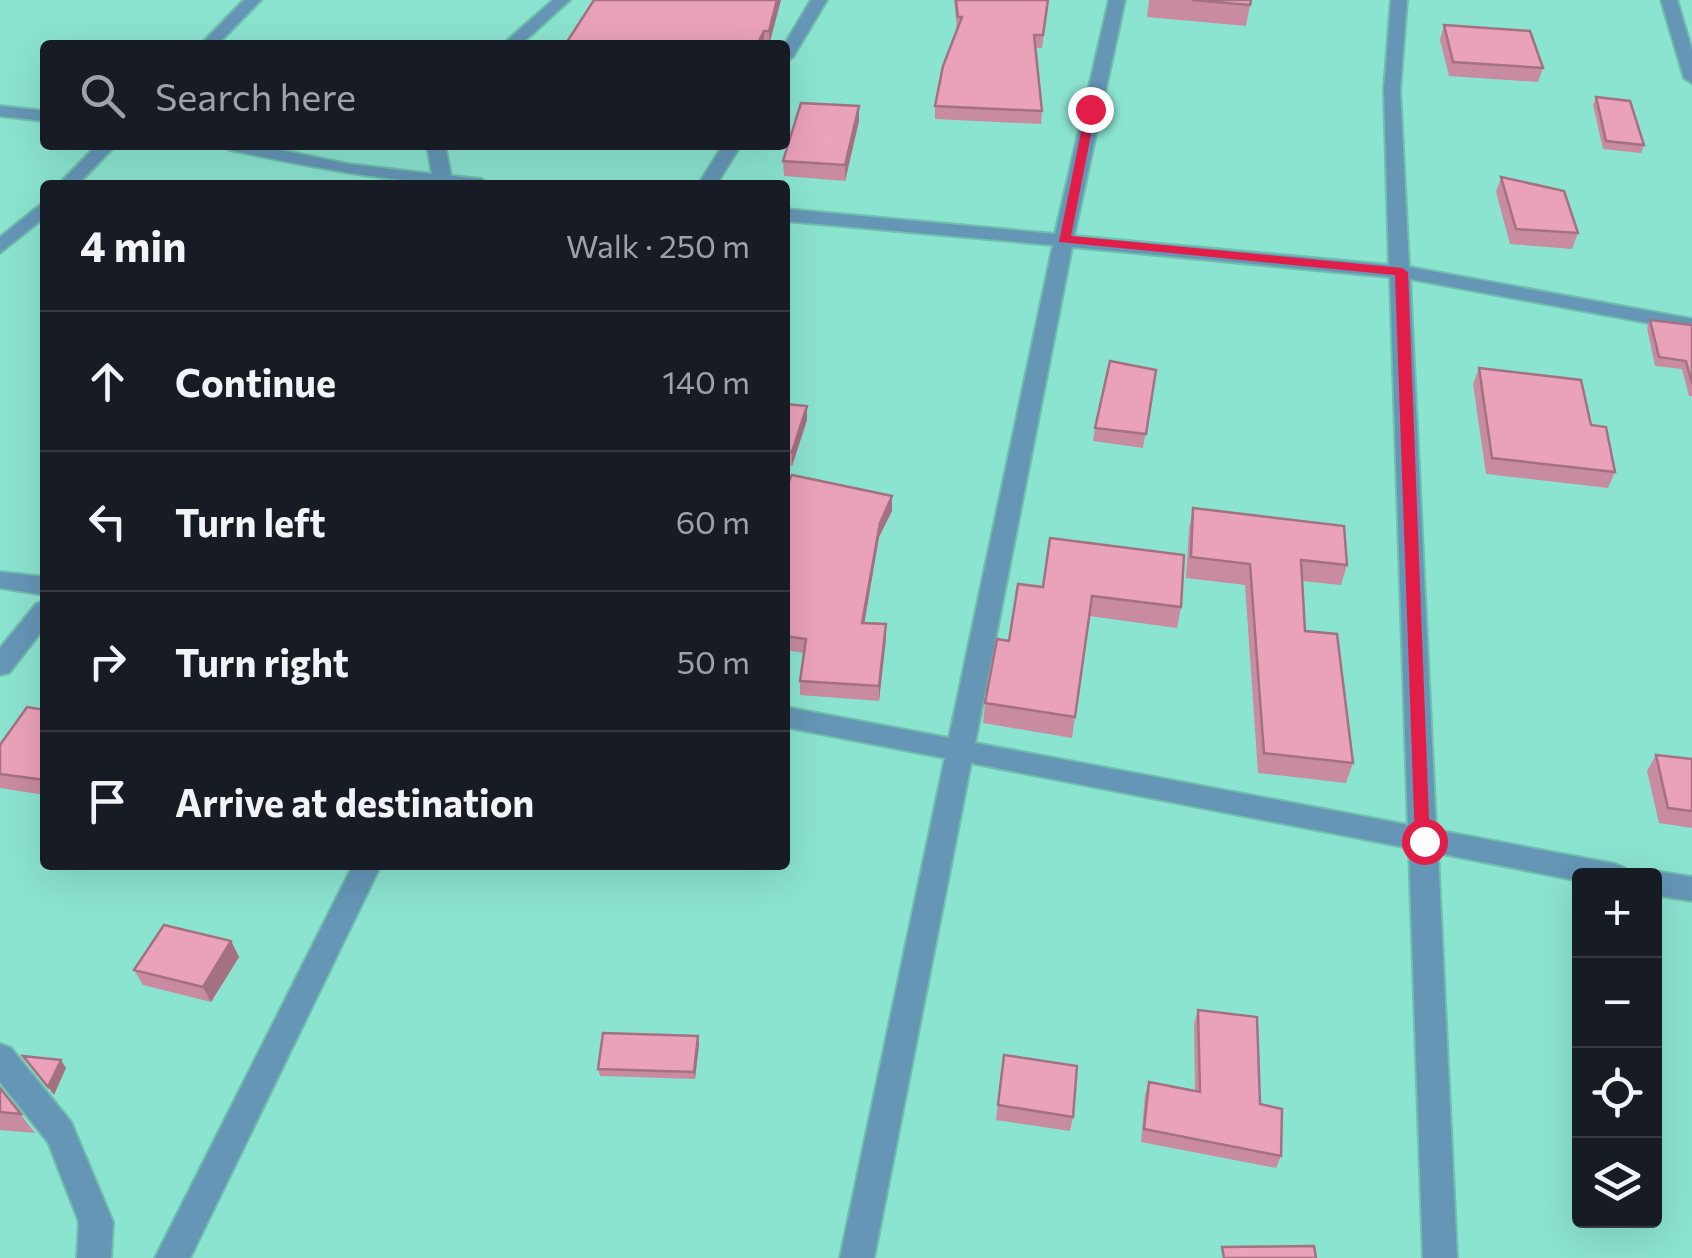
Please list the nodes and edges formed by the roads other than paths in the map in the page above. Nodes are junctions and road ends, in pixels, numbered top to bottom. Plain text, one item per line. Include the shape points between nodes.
1 (253, 0) edge
2 (562, 0) edge
3 (819, 0) edge
4 (1117, 0) edge
5 (1399, 0) edge
6 (1669, 0) edge
7 (213, 40) edge
8 (516, 40) edge
9 (790, 48) edge
10 (1692, 78) edge
11 (0, 110) edge
12 (40, 115) edge
13 (102, 150) edge
14 (255, 150) edge
15 (437, 150) edge
16 (729, 150) edge
17 (72, 180) edge
18 (390, 180) edge
19 (443, 180) edge
20 (710, 180) edge
21 (40, 212) edge
22 (790, 214) edge
23 (1064, 239) junction
24 (0, 248) edge
25 (1402, 272) junction
26 (1692, 325) edge
27 (0, 580) edge
28 (40, 585) edge
29 (40, 616) edge
30 (0, 666) edge
31 (790, 719) edge
32 (961, 749) junction
33 (1424, 841) junction
34 (1572, 868) edge
35 (365, 870) edge
36 (1662, 884) edge
37 (1692, 889) edge
38 (0, 1058) edge
39 (94, 1258) edge
40 (172, 1258) edge
41 (857, 1258) edge
42 (1440, 1258) edge

1 - 7 street
2 - 8 street
3 - 9 street
4 - 23 street
5 - 25 street via 1392,90
6 - 10 street
11 - 12 street
13 - 17 street
14 - 18 street
15 - 19 street
16 - 20 street
21 - 24 street
22 - 23 street
23 - 25 street
23 - 32 street
25 - 26 street
25 - 33 street
27 - 28 street
29 - 30 street
31 - 32 street
32 - 33 street
32 - 41 street
33 - 34 street
33 - 42 street
35 - 40 street
36 - 37 street
38 - 39 street via 60,1133 96,1222

